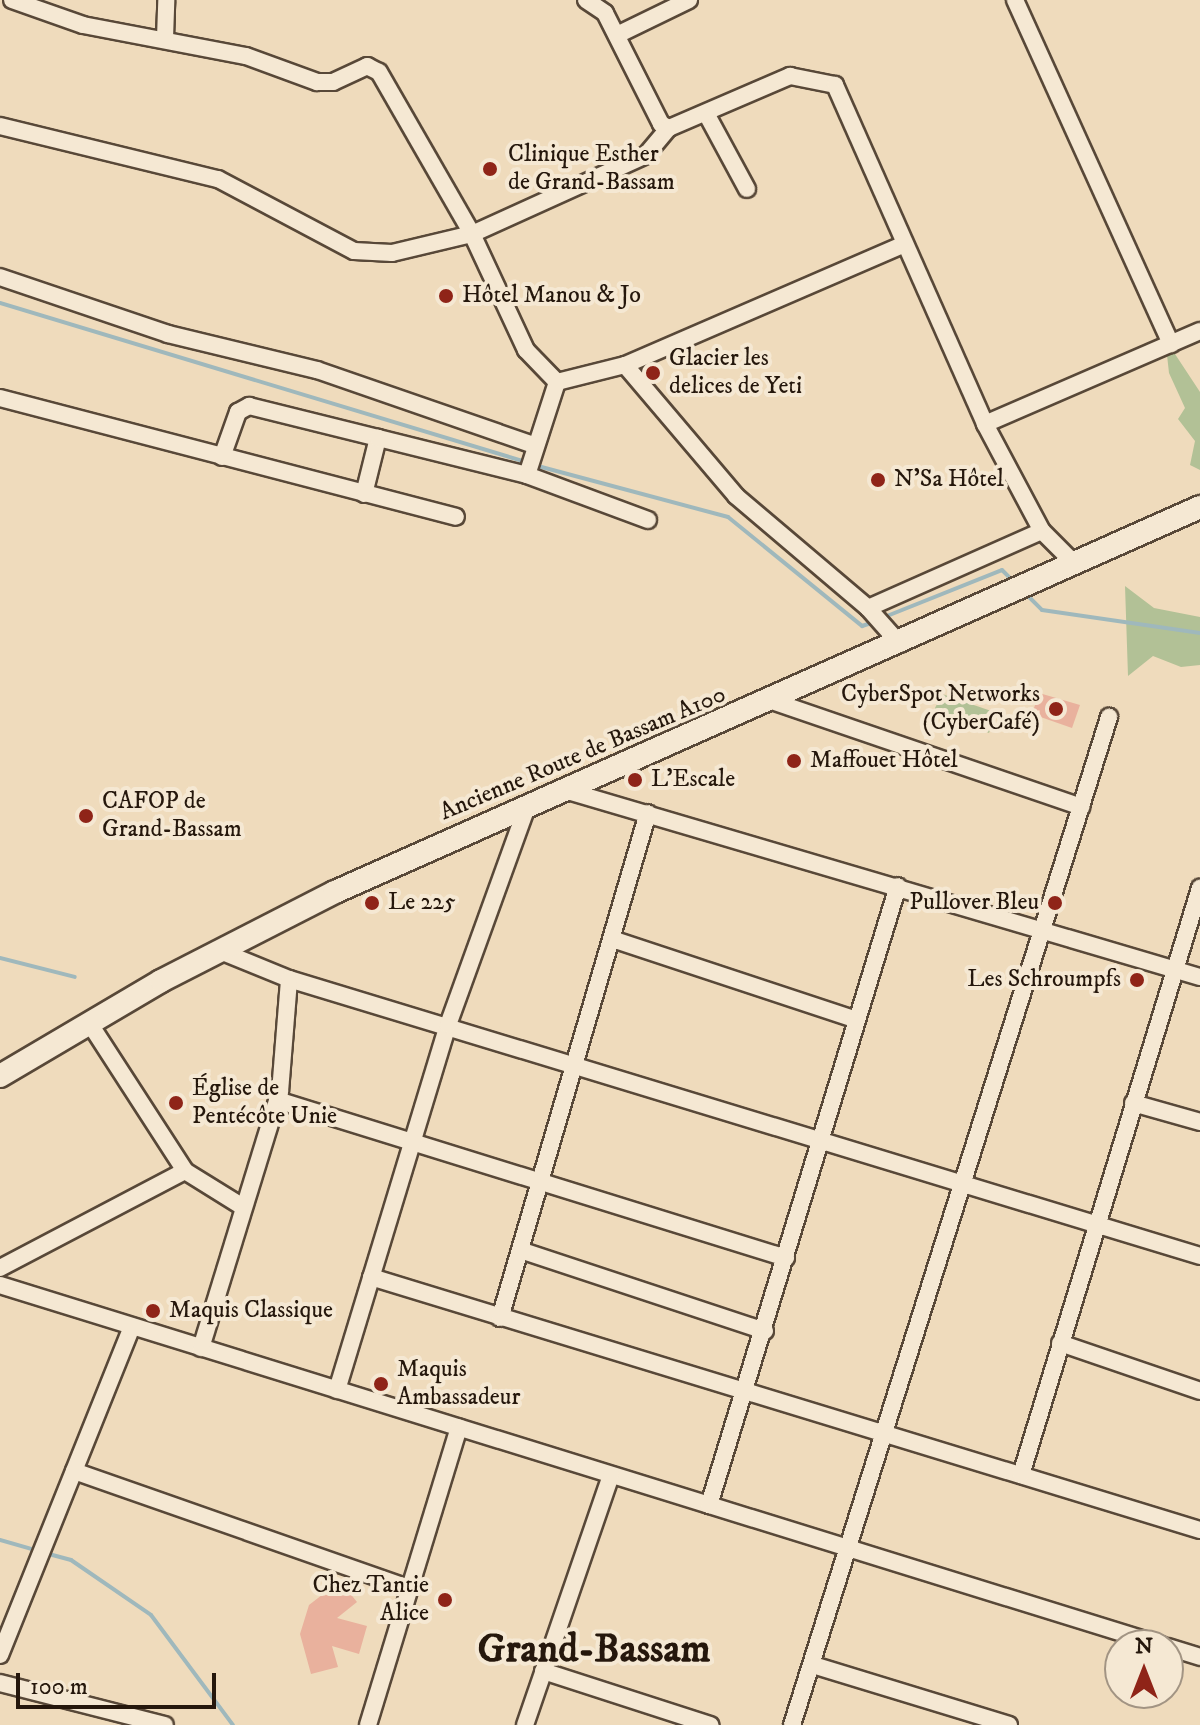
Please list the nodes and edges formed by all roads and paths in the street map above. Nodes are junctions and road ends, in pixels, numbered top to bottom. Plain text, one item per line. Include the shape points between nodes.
1 (12, 0) edge
2 (166, 0) edge
3 (586, 0) edge
4 (689, 0) edge
5 (1015, 0) edge
6 (617, 35) junction
7 (165, 38) junction
8 (707, 115) junction
9 (0, 126) edge
10 (669, 128) junction
11 (747, 189) dead end
12 (472, 234) junction
13 (902, 245) junction
14 (0, 277) edge
15 (1200, 331) edge
16 (1171, 344) junction
17 (625, 365) junction
18 (557, 382) junction
19 (0, 398) edge
20 (985, 424) junction
21 (378, 438) junction
22 (534, 445) junction
23 (222, 457) junction
24 (527, 475) junction
25 (364, 494) junction
26 (1200, 507) edge
27 (456, 517) dead end
28 (648, 520) dead end
29 (1042, 531) junction
30 (1074, 563) junction
31 (868, 608) junction
32 (900, 644) junction
33 (772, 701) junction
34 (1109, 717) dead end
35 (568, 791) junction
36 (527, 807) junction
37 (1081, 807) junction
38 (648, 813) junction
39 (898, 886) junction
40 (1200, 888) edge
41 (1039, 930) junction
42 (612, 939) junction
43 (218, 950) junction
44 (1176, 969) junction
45 (1200, 977) edge
46 (289, 979) junction
47 (857, 1020) junction
48 (90, 1024) junction
49 (448, 1025) junction
50 (573, 1064) junction
51 (0, 1076) edge
52 (277, 1100) junction
53 (1133, 1103) junction
54 (1200, 1122) edge
55 (414, 1139) junction
56 (819, 1139) junction
57 (185, 1171) junction
58 (539, 1182) junction
59 (959, 1184) junction
60 (243, 1207) junction
61 (1095, 1225) junction
62 (520, 1250) junction
63 (1200, 1256) edge
64 (786, 1258) junction
65 (0, 1268) edge
66 (371, 1277) junction
67 (0, 1285) edge
68 (500, 1318) junction
69 (132, 1326) junction
70 (765, 1331) junction
71 (1060, 1343) junction
72 (201, 1348) junction
73 (337, 1390) junction
74 (1200, 1391) edge
75 (745, 1392) junction
76 (459, 1428) junction
77 (887, 1433) junction
78 (74, 1471) junction
79 (611, 1475) junction
80 (1021, 1475) junction
81 (709, 1505) junction
82 (1200, 1530) edge
83 (847, 1548) junction
84 (409, 1588) junction
85 (1109, 1629) edge
86 (0, 1655) edge
87 (813, 1665) junction
88 (543, 1671) junction
89 (0, 1683) edge
90 (130, 1721) edge
91 (165, 1725) edge
92 (368, 1725) edge
93 (525, 1725) edge
94 (710, 1725) edge
95 (792, 1725) edge
96 (1009, 1725) edge

1 - 7 street via 83,25
2 - 7 street
3 - 6 street via 605,13
4 - 6 street
5 - 16 street
6 - 10 street via 661,124
7 - 12 street via 246,56 317,82 333,82 367,66 379,72
8 - 10 street
8 - 11 street
8 - 13 street via 790,76 835,85
9 - 12 street via 218,179 354,251 414,251
10 - 12 street via 646,155
12 - 18 street via 526,350
13 - 17 street
13 - 20 street
14 - 22 street via 168,334 317,370
15 - 16 street
16 - 20 street
17 - 18 street
17 - 31 street via 736,496
18 - 22 street
19 - 23 street
20 - 29 street
21 - 23 street via 249,406 238,412
21 - 24 street
21 - 25 street
22 - 24 street
23 - 25 street
24 - 28 street
25 - 27 street
26 - 30 main road, Ancienne Route de Bassam A100
29 - 30 street
29 - 31 street
30 - 32 main road, Ancienne Route de Bassam A100
31 - 32 street
32 - 33 main road, Ancienne Route de Bassam A100
33 - 35 main road, Ancienne Route de Bassam A100
33 - 37 street
34 - 37 street
35 - 36 main road, Ancienne Route de Bassam A100
35 - 38 street
36 - 43 main road, Ancienne Route de Bassam A100
36 - 49 street
37 - 41 street
38 - 39 street
38 - 42 street
39 - 41 street
39 - 47 street
40 - 44 street
41 - 44 street
41 - 59 street
42 - 47 street
42 - 50 street
43 - 46 street
43 - 48 main road, Ancienne Route de Bassam A100
44 - 45 street
44 - 53 street
46 - 49 street
46 - 52 street via 288,1036
47 - 56 street
48 - 51 main road, Ancienne Route de Bassam A100
48 - 57 street
49 - 50 street
49 - 55 street
50 - 56 street
50 - 58 street
52 - 55 street
52 - 60 street
53 - 54 street
53 - 61 street
55 - 58 street
55 - 66 street
56 - 59 street
56 - 64 street
57 - 60 street
57 - 65 street
58 - 62 street
58 - 64 street
59 - 61 street
59 - 77 street
60 - 72 street
61 - 63 street
61 - 71 street
62 - 68 street
62 - 70 street
64 - 70 street
66 - 68 street
66 - 73 street
67 - 69 street
68 - 75 street
69 - 72 street
69 - 78 street
70 - 75 street
71 - 74 street
71 - 80 street
72 - 73 street
73 - 76 street
75 - 77 street
75 - 81 street
76 - 79 street
76 - 84 street
77 - 80 street
77 - 83 street
78 - 84 street
78 - 86 street
79 - 81 street
79 - 88 street
80 - 82 street
81 - 83 street
83 - 85 street
83 - 87 street
84 - 92 street
87 - 95 street
87 - 96 street
88 - 93 street
88 - 94 street
89 - 90 street
90 - 91 street

